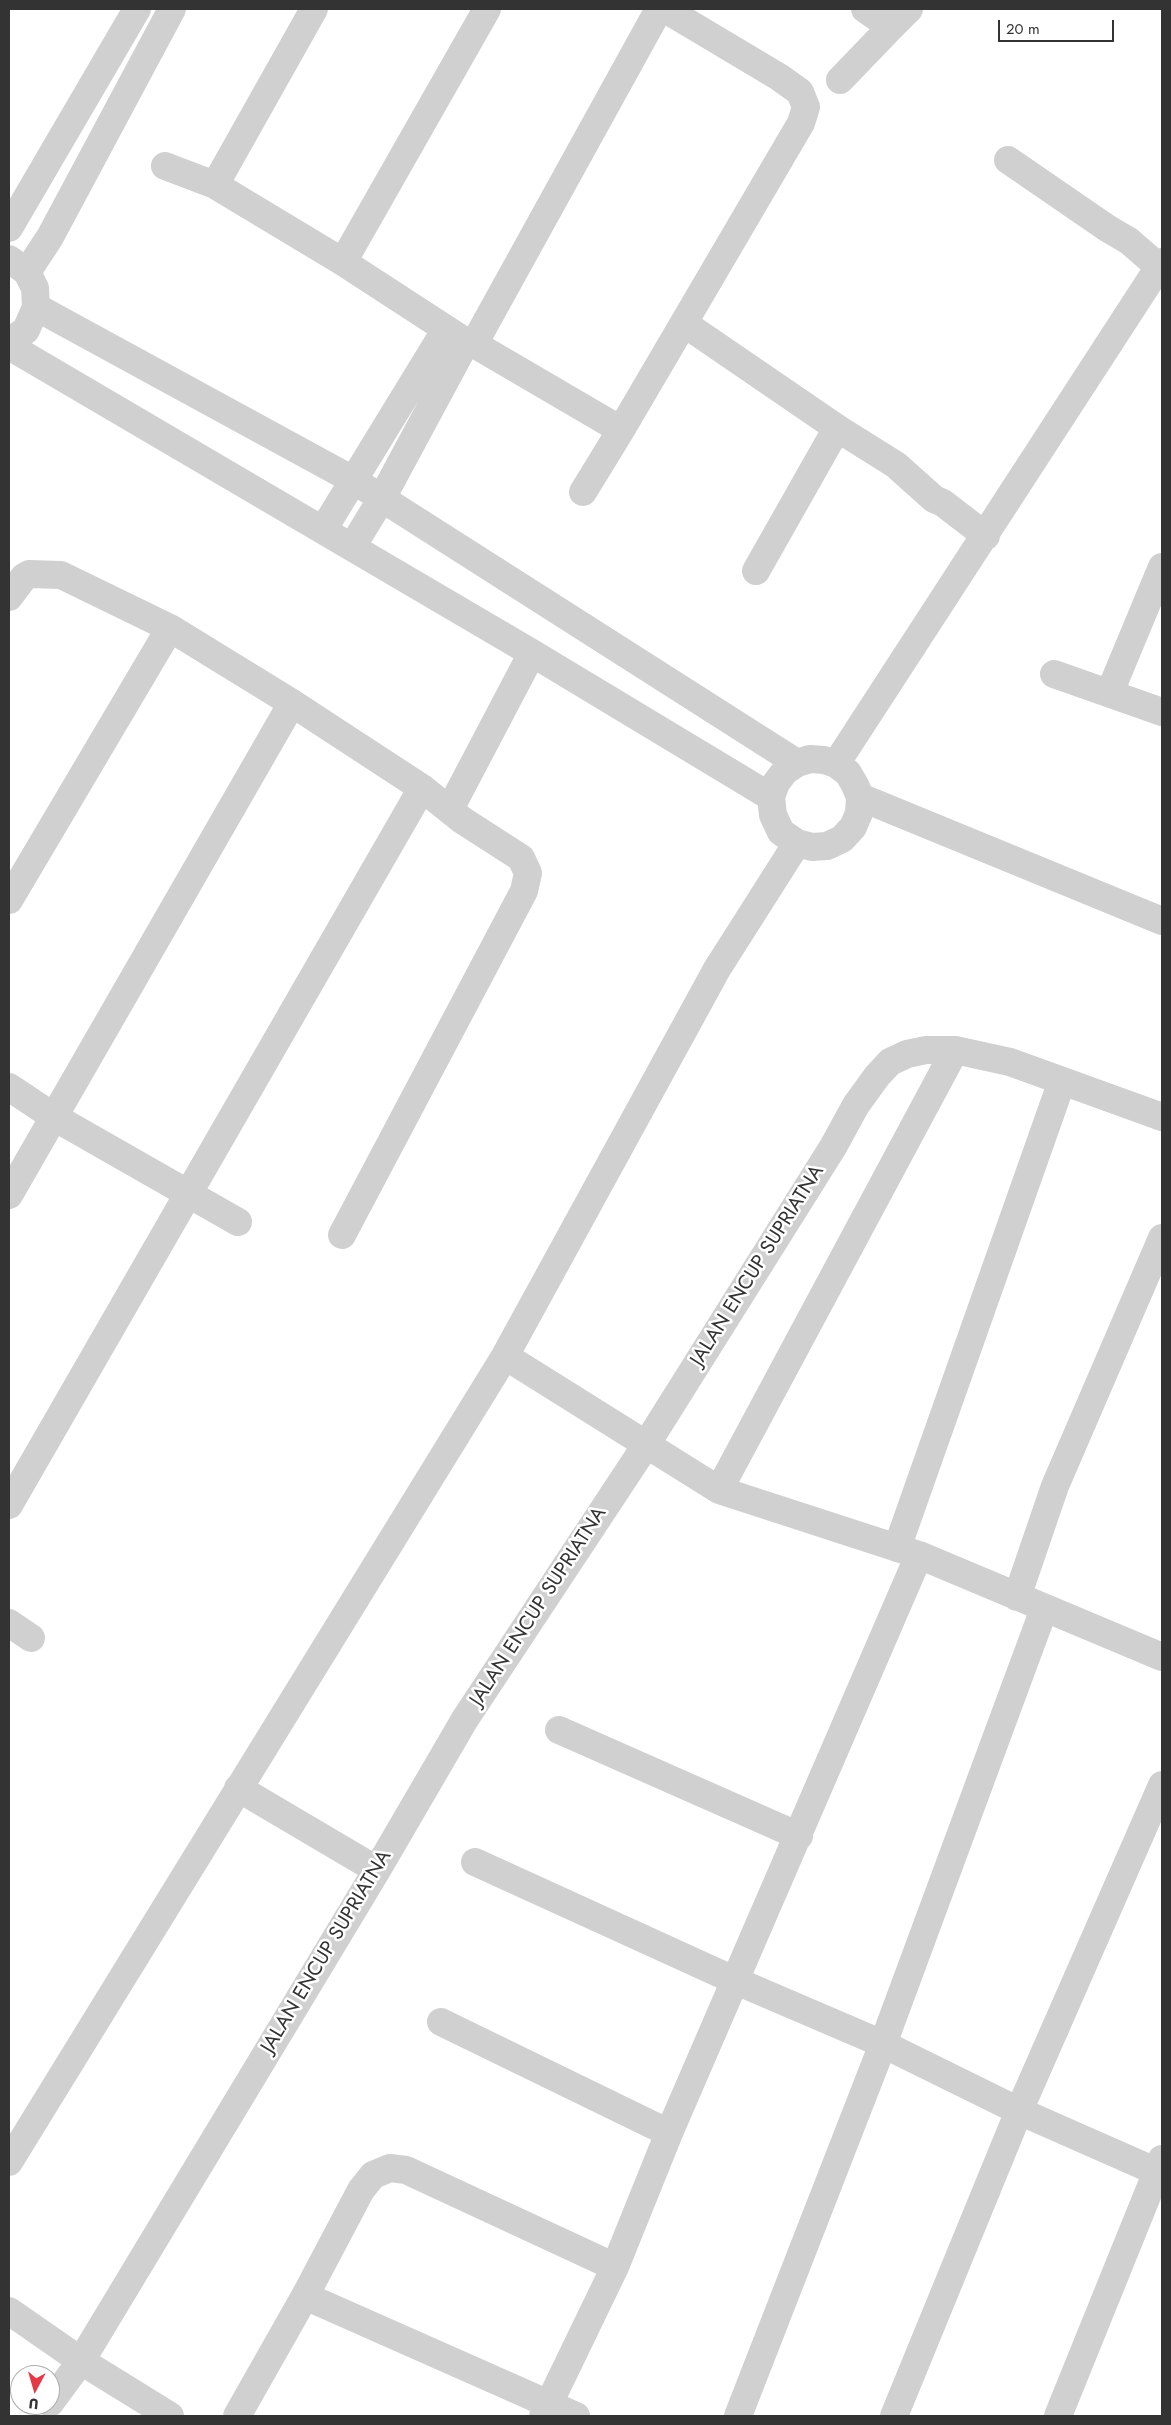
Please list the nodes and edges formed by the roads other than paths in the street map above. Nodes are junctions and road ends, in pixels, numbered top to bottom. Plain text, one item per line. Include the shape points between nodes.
1 (137, 9) edge
2 (172, 9) edge
3 (314, 9) edge
4 (487, 9) edge
5 (659, 9) edge
6 (665, 9) edge
7 (865, 9) edge
8 (900, 18) edge
9 (840, 80) dead end
10 (1008, 160) dead end
11 (165, 166) dead end
12 (215, 185) junction
13 (9, 228) edge
14 (343, 262) junction
15 (1161, 264) edge
16 (18, 266) edge
17 (36, 307) junction
18 (684, 324) junction
19 (462, 338) junction
20 (9, 342) edge
21 (9, 346) edge
22 (837, 428) junction
23 (622, 430) junction
24 (353, 480) junction
25 (583, 492) dead end
26 (382, 498) junction
27 (323, 530) junction
28 (986, 536) junction
29 (352, 547) junction
30 (1162, 567) edge
31 (756, 572) dead end
32 (9, 597) edge
33 (170, 628) junction
34 (532, 653) junction
35 (1054, 674) dead end
36 (1110, 692) junction
37 (292, 703) junction
38 (1162, 712) edge
39 (797, 763) junction
40 (836, 764) junction
41 (422, 788) junction
42 (771, 797) junction
43 (860, 797) junction
44 (450, 809) junction
45 (797, 843) junction
46 (9, 900) edge
47 (1162, 921) edge
48 (955, 1050) junction
49 (1062, 1081) junction
50 (9, 1087) edge
51 (54, 1117) junction
52 (1162, 1117) edge
53 (188, 1194) junction
54 (9, 1195) edge
55 (238, 1222) dead end
56 (342, 1235) dead end
57 (1162, 1238) edge
58 (505, 1356) junction
59 (646, 1445) junction
60 (719, 1490) junction
61 (9, 1505) edge
62 (908, 1551) junction
63 (1017, 1598) junction
64 (1044, 1609) junction
65 (9, 1623) edge
66 (31, 1638) dead end
67 (1162, 1656) edge
68 (559, 1730) dead end
69 (1162, 1785) edge
70 (238, 1788) junction
71 (799, 1836) junction
72 (475, 1862) dead end
73 (377, 1870) junction
74 (736, 1981) junction
75 (441, 2022) dead end
76 (883, 2044) junction
77 (1019, 2111) junction
78 (669, 2133) junction
79 (9, 2162) edge
80 (1160, 2169) edge
81 (615, 2267) junction
82 (305, 2296) junction
83 (9, 2311) edge
84 (81, 2361) junction
85 (60, 2389) edge
86 (545, 2410) edge
87 (170, 2416) edge
88 (237, 2416) edge
89 (576, 2416) edge
90 (738, 2416) edge
91 (894, 2416) edge
92 (1058, 2416) edge

1 - 13 street
2 - 16 street via 50,238
3 - 12 street
4 - 14 street
5 - 19 street
6 - 18 street via 779,76 800,92 806,102 801,123
7 - 8 street
8 - 9 street
10 - 15 street
11 - 12 street
12 - 14 street
14 - 19 street
15 - 28 street
16 - 17 street via 35,288
17 - 20 street via 26,330
17 - 24 street
18 - 22 street
18 - 23 street
19 - 23 street
19 - 24 street
19 - 26 street
21 - 27 street
22 - 28 street via 896,465 934,499
22 - 31 street
23 - 25 street
24 - 26 street
24 - 27 street
26 - 29 street
26 - 39 street
27 - 29 street
28 - 40 street
29 - 34 street
30 - 36 street
32 - 33 street via 29,574 61,575
33 - 37 street
33 - 46 street
34 - 42 street
34 - 44 street
35 - 36 street
36 - 38 street
37 - 41 street
37 - 51 street
39 - 40 street via 810,759
39 - 42 street via 785,771
40 - 43 street via 848,773
41 - 44 street
41 - 53 street
42 - 45 street via 773,815 782,832
43 - 45 street via 859,813 853,827 842,839 827,846
43 - 47 street
44 - 56 street via 521,858 528,873 524,891
45 - 58 street via 717,970
48 - 49 street, JALAN ENCUP SUPRIATNA via 1010,1062
48 - 59 street, JALAN ENCUP SUPRIATNA via 907,1054 890,1062 877,1076
48 - 60 street
49 - 52 street, JALAN ENCUP SUPRIATNA
49 - 62 street
50 - 51 street
51 - 53 street
51 - 54 street
53 - 55 street
53 - 61 street
57 - 63 street via 1056,1486
58 - 59 street
58 - 70 street
59 - 60 street
59 - 73 street, JALAN ENCUP SUPRIATNA via 465,1719
60 - 62 street
62 - 63 street
62 - 71 street
63 - 64 street
64 - 67 street
64 - 76 street
65 - 66 street
68 - 71 street
69 - 77 street
70 - 73 street
70 - 79 street
71 - 74 street
72 - 74 street
73 - 84 street, JALAN ENCUP SUPRIATNA
74 - 76 street
74 - 78 street
75 - 78 street
76 - 77 street
76 - 90 street
77 - 80 street
77 - 91 street
78 - 81 street
80 - 92 street
81 - 82 street via 406,2170 390,2168 373,2175 361,2190
81 - 86 street
82 - 86 street
82 - 88 street
83 - 84 street
84 - 85 street, JALAN ENCUP SUPRIATNA
84 - 87 street
86 - 89 street

